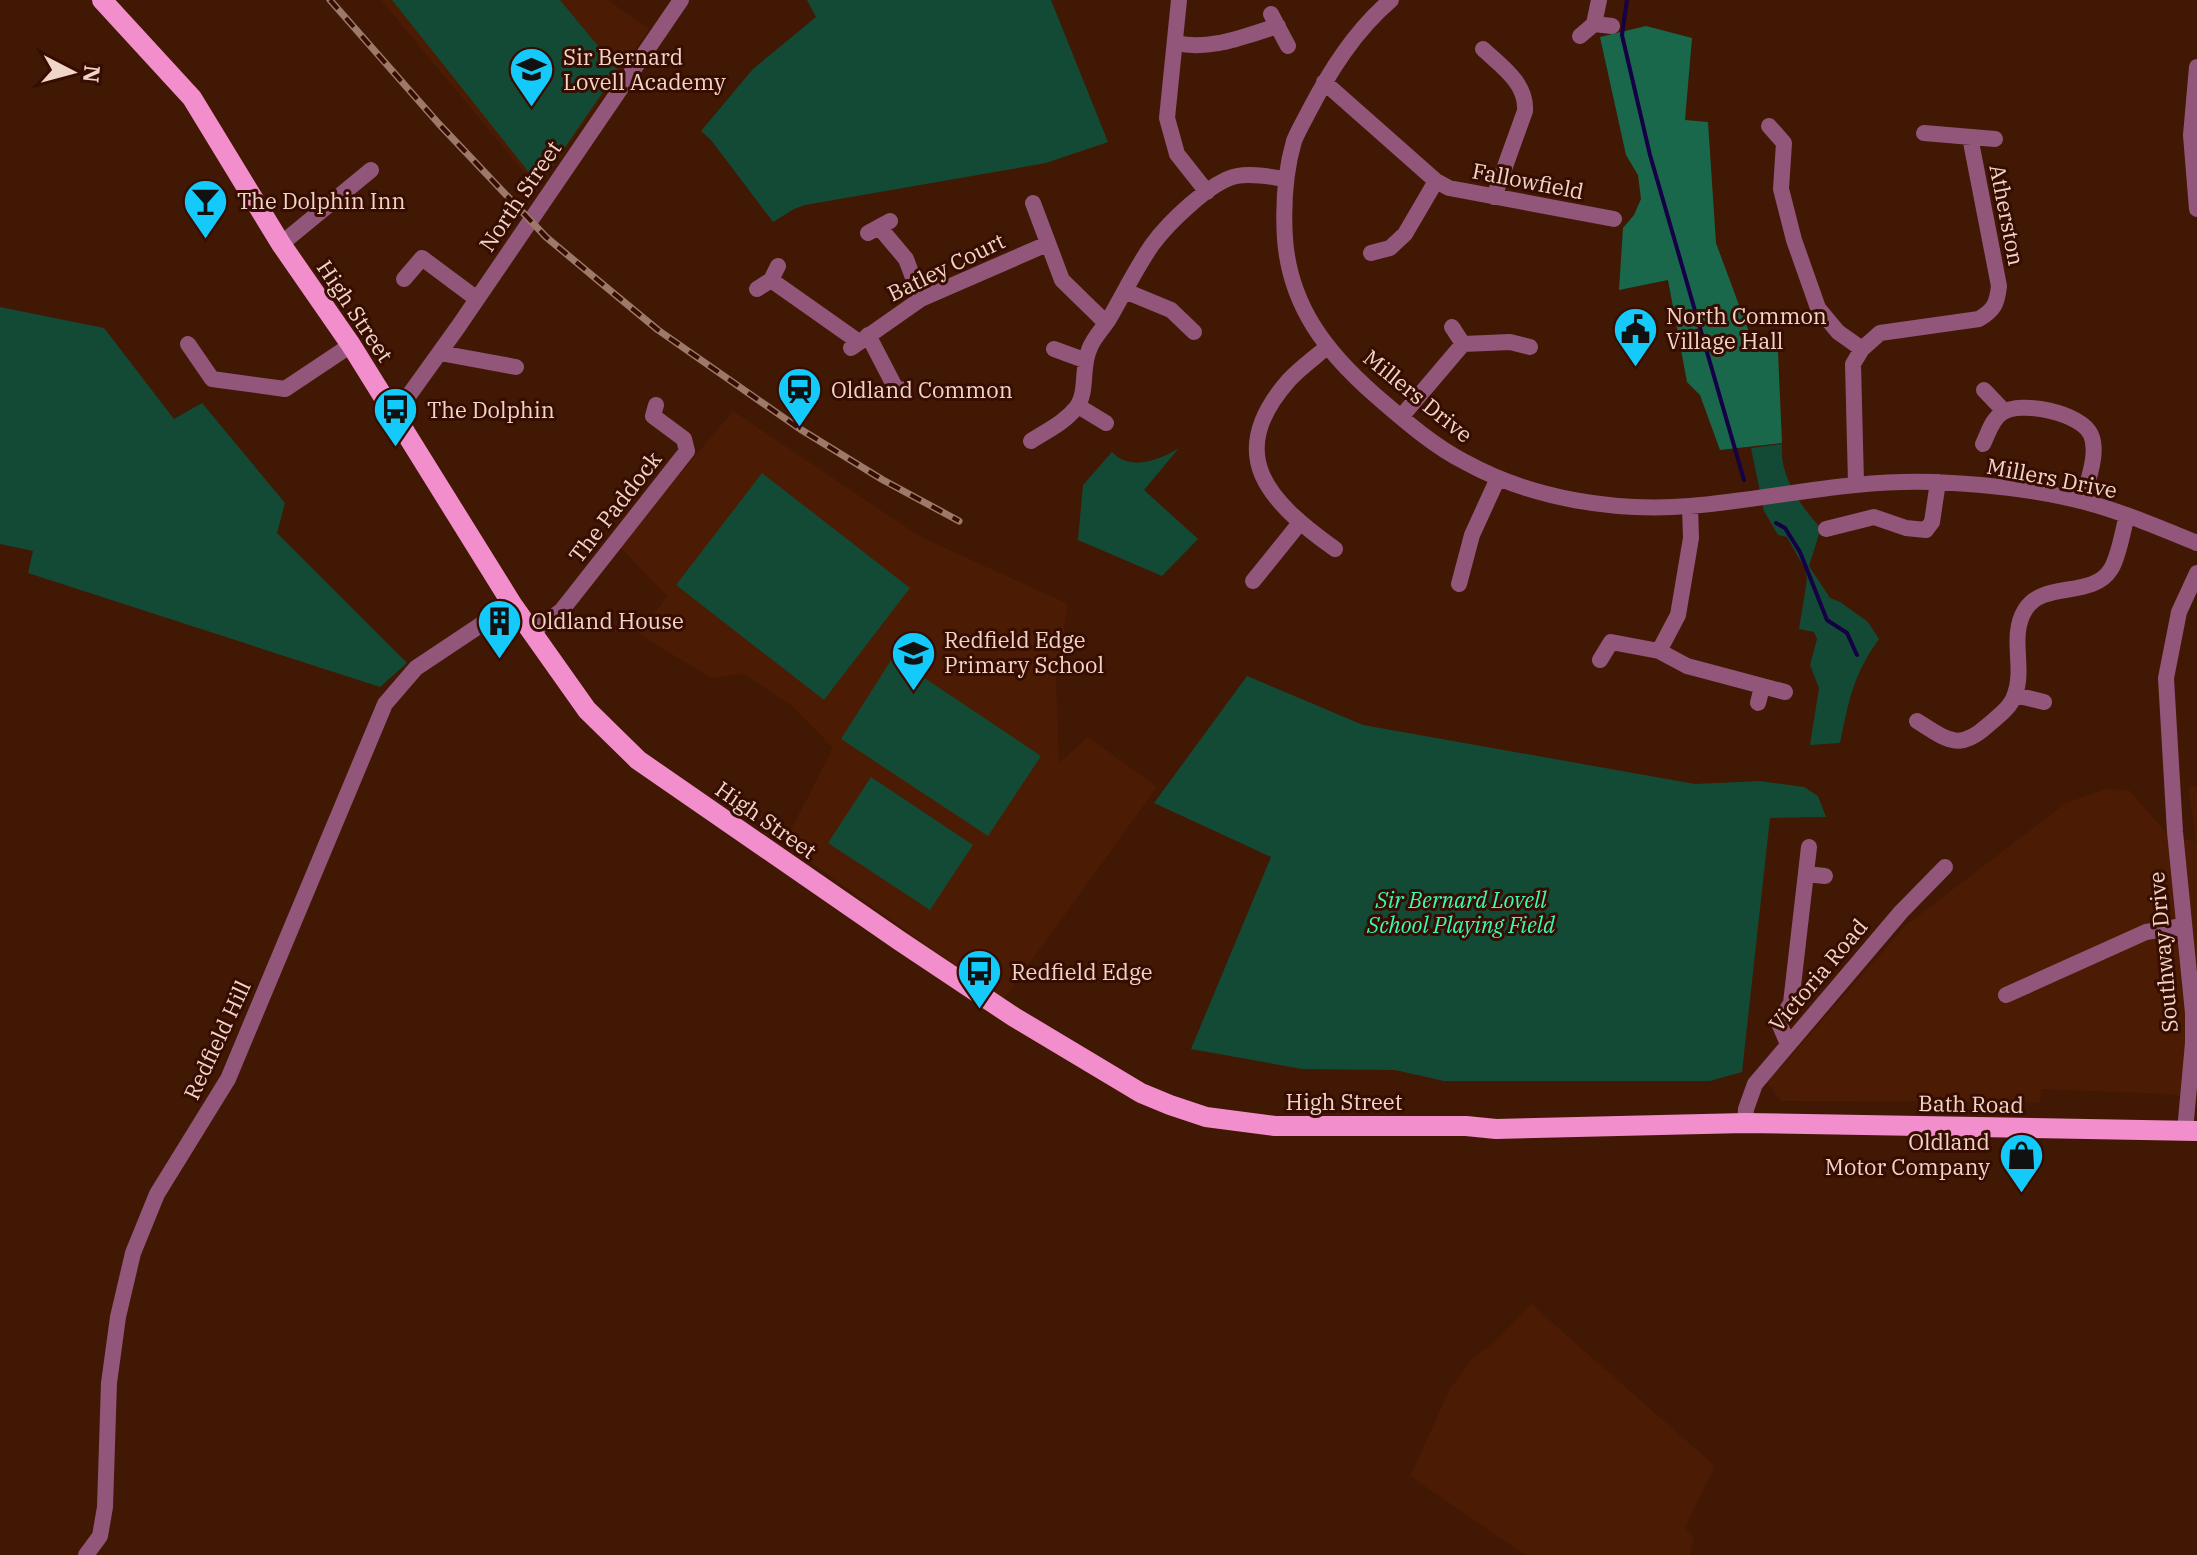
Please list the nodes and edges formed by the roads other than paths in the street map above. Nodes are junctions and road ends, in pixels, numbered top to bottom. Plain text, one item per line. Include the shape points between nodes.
1 (102, 0) edge
2 (681, 0) edge
3 (1179, 0) edge
4 (1391, 0) edge
5 (1599, 0) edge
6 (1594, 24) junction
7 (1612, 26) dead end
8 (1580, 36) dead end
9 (1176, 43) junction
10 (1288, 46) dead end
11 (1483, 49) dead end
12 (2197, 67) edge
13 (1324, 82) junction
14 (1769, 126) dead end
15 (1924, 133) dead end
16 (2194, 136) edge
17 (1970, 137) junction
18 (1995, 139) dead end
19 (371, 170) dead end
20 (1286, 179) junction
21 (1436, 181) junction
22 (1207, 192) junction
23 (1494, 197) junction
24 (1033, 203) dead end
25 (2197, 209) edge
26 (1614, 219) dead end
27 (879, 227) dead end
28 (281, 244) junction
29 (1047, 244) junction
30 (1371, 253) dead end
31 (404, 279) dead end
32 (769, 279) dead end
33 (1125, 291) junction
34 (477, 299) junction
35 (921, 299) junction
36 (1106, 323) junction
37 (1452, 327) dead end
38 (1194, 332) dead end
39 (859, 342) junction
40 (188, 344) dead end
41 (1463, 344) junction
42 (351, 345) junction
43 (1327, 347) junction
44 (1530, 347) dead end
45 (1054, 349) dead end
46 (1862, 349) junction
47 (440, 353) junction
48 (1084, 360) junction
49 (516, 367) dead end
50 (905, 390) dead end
51 (1984, 390) dead end
52 (656, 405) dead end
53 (1078, 406) junction
54 (2004, 411) junction
55 (394, 416) junction
56 (1401, 417) junction
57 (1106, 423) dead end
58 (1031, 441) dead end
59 (1983, 444) dead end
60 (1498, 478) junction
61 (1938, 482) junction
62 (1856, 483) junction
63 (2083, 501) junction
64 (1690, 506) junction
65 (2127, 515) junction
66 (1299, 524) junction
67 (1826, 529) dead end
68 (2197, 543) edge
69 (1335, 549) dead end
70 (2197, 573) edge
71 (1253, 581) dead end
72 (1459, 584) dead end
73 (512, 604) junction
74 (532, 632) junction
75 (1659, 651) junction
76 (1600, 660) dead end
77 (1671, 671) dead end
78 (1785, 692) dead end
79 (2015, 695) junction
80 (2044, 702) dead end
81 (1917, 721) dead end
82 (1809, 847) dead end
83 (1945, 867) dead end
84 (1806, 874) junction
85 (1825, 876) dead end
86 (2183, 926) junction
87 (2006, 995) dead end
88 (2195, 1013) edge
89 (1788, 1044) junction
90 (1745, 1123) junction
91 (2191, 1131) edge
92 (86, 1555) edge

1 - 28 main road, High Street via 192,98
2 - 34 street, North Street
3 - 9 street
4 - 13 street, Millers Drive
5 - 6 street
6 - 7 street
6 - 8 street
9 - 10 street via 1210,45 1274,20
9 - 22 street via 1167,118 1177,154
11 - 23 street via 1509,63 1526,99
12 - 16 street
13 - 20 street, Millers Drive via 1295,139
13 - 21 street, Fallowfield
14 - 46 street via 1784,143 1781,189 1818,308
15 - 17 street, Atherston
16 - 25 street
17 - 18 street, Atherston
17 - 46 street, Atherston via 1999,286 1993,310 1979,319 1880,333
19 - 28 street
20 - 22 street via 1237,176
20 - 43 street, Millers Drive via 1287,269
21 - 23 street, Fallowfield
21 - 30 street via 1405,234 1390,248
22 - 33 street via 1153,245
23 - 26 street, Fallowfield via 1571,220
24 - 29 street
27 - 35 street via 906,259
28 - 42 main road, High Street
29 - 35 street, Batley Court
29 - 36 street via 1062,280
31 - 34 street via 422,258
32 - 39 street
33 - 36 street
33 - 38 street via 1171,310
34 - 47 street, North Street
35 - 39 street, Batley Court
36 - 48 street
37 - 41 street
39 - 50 street via 896,389
40 - 42 street via 212,379 285,389
41 - 44 street via 1510,336
41 - 56 street
42 - 55 main road, High Street
43 - 56 street, Millers Drive
43 - 66 street via 1292,377 1259,426 1256,452 1261,475
45 - 48 street
46 - 62 street via 1853,364
47 - 49 street
47 - 55 street, North Street
48 - 53 street
51 - 54 street
52 - 74 street, The Paddock via 653,416 684,439 687,451 561,611
53 - 57 street
53 - 58 street
54 - 59 street
54 - 63 street via 2040,409 2084,423 2094,450
55 - 73 main road, High Street
56 - 60 street, Millers Drive via 1465,462
60 - 64 street, Millers Drive via 1604,504
60 - 72 street via 1472,535
61 - 62 street, Millers Drive
61 - 63 street, Millers Drive via 2002,486
61 - 67 street via 1926,530 1874,517
62 - 64 street, Millers Drive
63 - 65 street, Millers Drive
64 - 75 street via 1691,538 1678,615
65 - 68 street, Millers Drive
65 - 79 street via 2112,568 2086,585 2038,597 2026,608 2016,643
66 - 69 street
66 - 71 street
70 - 86 street, Southway Drive via 2179,612 2166,678
73 - 74 main road, High Street
73 - 92 street, Redfield Hill via 416,668 385,704 228,1079 157,1194 133,1253 118,1317 109,1383 105,1507 100,1536
74 - 90 main road, High Street via 587,710 638,760 993,1003 1141,1093 1170,1105 1206,1117 1302,1127
75 - 76 street via 1610,637
75 - 77 street
75 - 78 street via 1760,695
79 - 80 street
79 - 81 street via 2009,706 1963,743
82 - 84 street
83 - 89 street, Victoria Road
84 - 85 street
84 - 89 street via 1791,1003 1779,1023
86 - 87 street via 2146,932
86 - 88 street, Southway Drive
88 - 91 street, Southway Drive
89 - 90 street, Victoria Road via 1755,1084
90 - 91 main road, Bath Road

